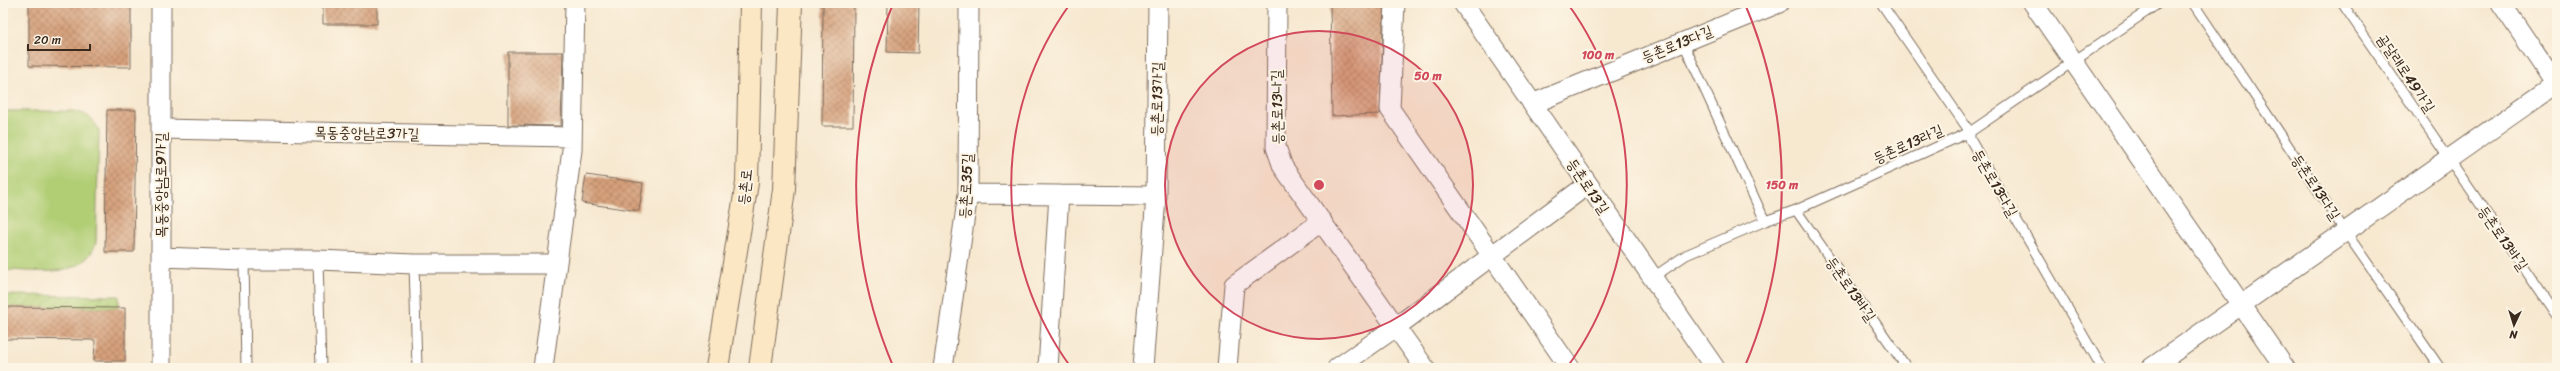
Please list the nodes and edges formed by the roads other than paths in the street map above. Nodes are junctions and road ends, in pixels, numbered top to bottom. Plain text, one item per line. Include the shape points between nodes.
1 (161, 3) edge
2 (574, 3) edge
3 (751, 3) edge
4 (791, 3) edge
5 (969, 3) edge
6 (1158, 3) edge
7 (1277, 3) edge
8 (1395, 3) edge
9 (1463, 3) edge
10 (1779, 3) edge
11 (1881, 3) edge
12 (2033, 3) edge
13 (2159, 3) edge
14 (2193, 3) edge
15 (2342, 3) edge
16 (2501, 3) edge
17 (1683, 42) junction
18 (2074, 61) junction
19 (2556, 84) edge
20 (1532, 104) junction
21 (161, 129) junction
22 (1970, 132) junction
23 (572, 137) junction
24 (2448, 159) junction
25 (1587, 185) junction
26 (968, 194) junction
27 (1059, 195) junction
28 (1156, 196) junction
29 (1796, 210) junction
30 (1322, 221) junction
31 (1765, 221) junction
32 (2345, 232) junction
33 (1492, 256) junction
34 (161, 257) junction
35 (244, 260) junction
36 (318, 260) junction
37 (414, 264) junction
38 (557, 264) junction
39 (1652, 278) junction
40 (2241, 304) junction
41 (2557, 316) edge
42 (1396, 328) junction
43 (161, 368) edge
44 (246, 368) edge
45 (321, 368) edge
46 (417, 368) edge
47 (543, 368) edge
48 (717, 368) edge
49 (760, 368) edge
50 (943, 368) edge
51 (1048, 368) edge
52 (1142, 368) edge
53 (1227, 368) edge
54 (1337, 368) edge
55 (1425, 368) edge
56 (1570, 368) edge
57 (1715, 368) edge
58 (1907, 368) edge
59 (2102, 368) edge
60 (2151, 368) edge
61 (2285, 368) edge
62 (2440, 368) edge

1 - 21 street, 목동중앙남로9가길
2 - 23 street
3 - 48 main road, 등촌로 via 747,183
4 - 49 main road via 784,189
5 - 26 street, 등촌로35길
6 - 28 street, 등촌로13가길
7 - 30 street, 등촌로13나길 via 1276,147 1283,167
8 - 33 street via 1390,109
9 - 20 street, 등촌로13길
10 - 17 street, 등촌로13다길
11 - 22 lane, 등촌로13다길
12 - 18 street
13 - 18 lane, 등촌로13라길
14 - 32 lane, 등촌로13다길
15 - 24 lane, 곰달래로49가길
16 - 19 street
17 - 20 street, 등촌로13다길
17 - 31 lane
18 - 22 lane, 등촌로13라길
18 - 40 street
19 - 24 street
20 - 25 street, 등촌로13길
21 - 23 street, 목동중앙남로3가길
21 - 34 street, 목동중앙남로9가길
22 - 29 lane, 등촌로13라길
22 - 59 lane, 등촌로13다길 via 1970,139
23 - 38 street
24 - 32 street
24 - 41 lane, 등촌로13바길
25 - 33 street
25 - 39 street, 등촌로13길
26 - 27 street
26 - 50 street, 등촌로35길
27 - 28 street
27 - 51 street
28 - 52 street, 등촌로13가길
29 - 31 lane, 등촌로13라길
29 - 58 lane, 등촌로13바길
30 - 42 street, 등촌로13나길
30 - 53 street via 1234,285
31 - 39 lane, 등촌로13라길 via 1686,255
32 - 40 street
32 - 62 lane
33 - 42 street
33 - 56 street
34 - 35 street
34 - 43 street, 목동중앙남로9가길
35 - 36 street
35 - 44 lane
36 - 37 street
36 - 45 lane
37 - 38 street
37 - 46 lane
38 - 47 street
39 - 57 street, 등촌로13길
40 - 60 street
40 - 61 street
42 - 54 street
42 - 55 street, 등촌로13나길

